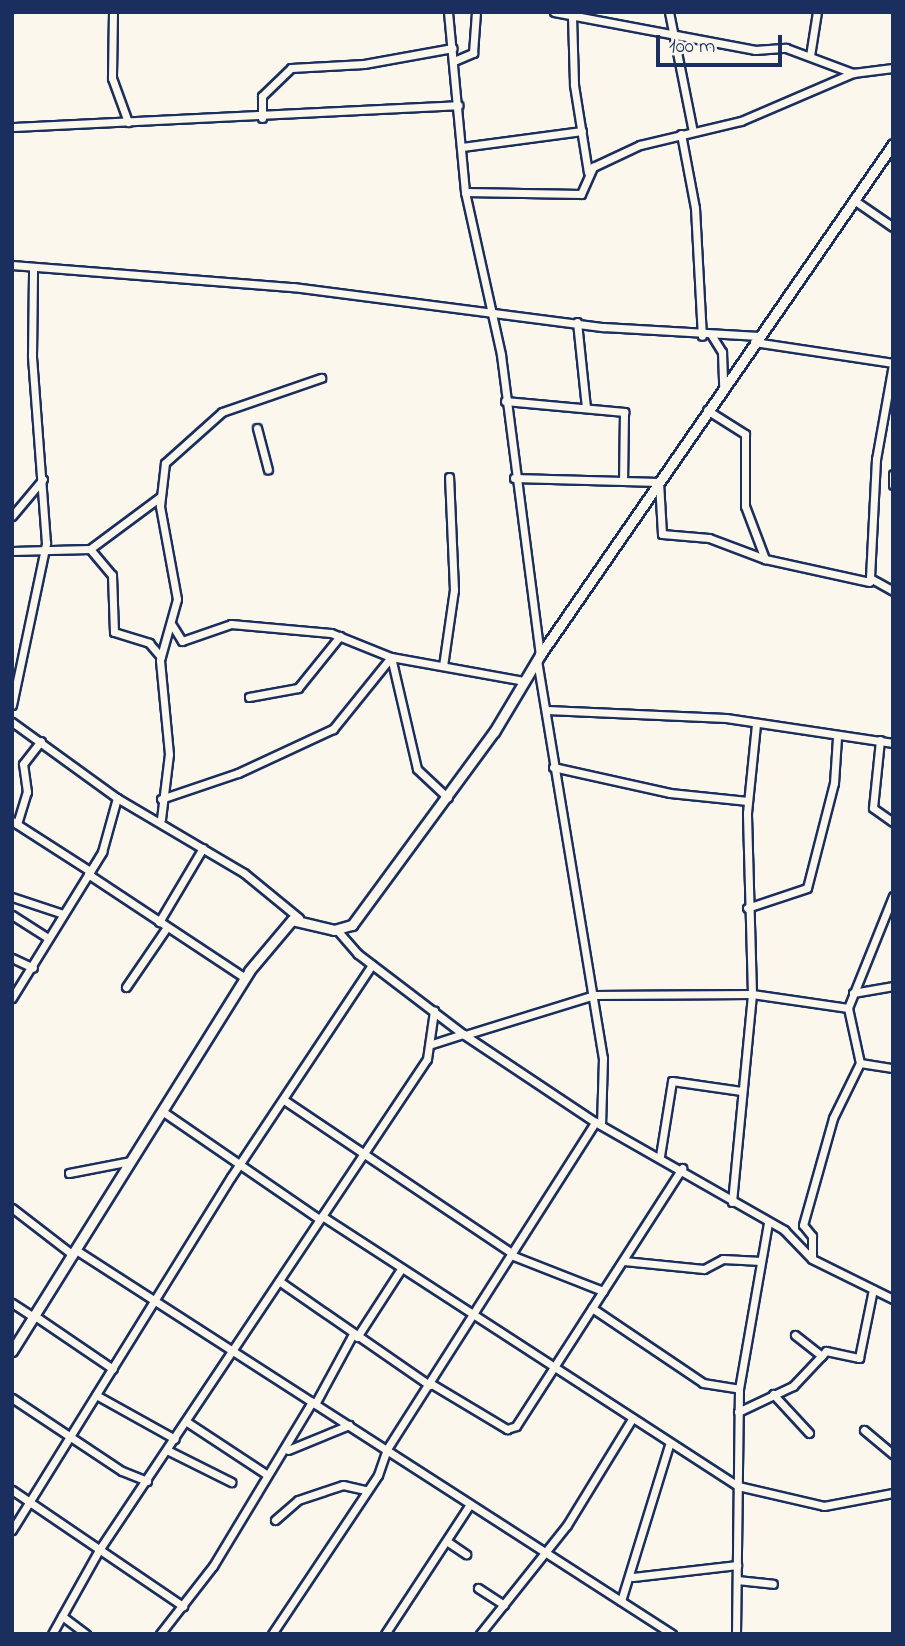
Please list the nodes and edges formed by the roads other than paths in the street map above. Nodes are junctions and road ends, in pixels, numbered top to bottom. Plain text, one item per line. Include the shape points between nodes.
1 (113, 12) edge
2 (448, 12) edge
3 (476, 12) edge
4 (554, 12) edge
5 (669, 12) edge
6 (817, 12) edge
7 (572, 16) junction
8 (593, 16) edge
9 (675, 34) junction
10 (453, 48) junction
11 (810, 56) junction
12 (454, 61) junction
13 (893, 68) edge
14 (853, 73) junction
15 (458, 105) junction
16 (262, 118) junction
17 (128, 122) junction
18 (12, 127) edge
19 (582, 131) junction
20 (694, 132) junction
21 (681, 134) junction
22 (893, 144) edge
23 (461, 148) junction
24 (588, 172) junction
25 (465, 192) junction
26 (854, 200) junction
27 (893, 227) edge
28 (12, 265) edge
29 (33, 268) junction
30 (493, 312) junction
31 (577, 322) junction
32 (707, 336) junction
33 (756, 339) junction
34 (893, 364) edge
35 (321, 378) dead end
36 (723, 386) junction
37 (505, 401) junction
38 (586, 407) junction
39 (707, 410) junction
40 (257, 428) dead end
41 (268, 470) dead end
42 (893, 474) edge
43 (449, 477) dead end
44 (43, 478) junction
45 (514, 478) junction
46 (623, 481) junction
47 (659, 482) junction
48 (893, 485) edge
49 (160, 496) junction
50 (12, 516) edge
51 (90, 549) junction
52 (12, 551) edge
53 (45, 552) junction
54 (765, 559) junction
55 (870, 582) junction
56 (893, 592) edge
57 (172, 624) junction
58 (340, 636) junction
59 (161, 657) junction
60 (391, 657) junction
61 (539, 658) junction
62 (443, 666) junction
63 (525, 681) junction
64 (249, 697) dead end
65 (12, 705) edge
66 (547, 710) junction
67 (12, 722) edge
68 (756, 724) junction
69 (837, 738) junction
70 (880, 740) junction
71 (41, 741) junction
72 (893, 743) edge
73 (553, 767) junction
74 (117, 798) junction
75 (448, 798) junction
76 (162, 799) junction
77 (748, 801) junction
78 (161, 819) junction
79 (893, 822) edge
80 (14, 824) edge
81 (203, 848) junction
82 (89, 873) junction
83 (893, 896) edge
84 (12, 897) edge
85 (747, 908) junction
86 (63, 914) junction
87 (12, 915) edge
88 (888, 916) edge
89 (299, 918) junction
90 (159, 922) junction
91 (164, 930) dead end
92 (337, 930) junction
93 (48, 938) junction
94 (12, 958) edge
95 (372, 965) junction
96 (33, 968) junction
97 (245, 978) junction
98 (893, 986) edge
99 (126, 987) dead end
100 (853, 993) junction
101 (752, 994) junction
102 (594, 995) junction
103 (12, 998) edge
104 (848, 1008) junction
105 (434, 1011) junction
106 (464, 1034) junction
107 (432, 1044) junction
108 (860, 1063) junction
109 (893, 1068) edge
110 (741, 1091) junction
111 (284, 1100) junction
112 (162, 1111) junction
113 (598, 1124) junction
114 (363, 1151) junction
115 (660, 1156) junction
116 (132, 1161) junction
117 (240, 1164) junction
118 (682, 1168) junction
119 (69, 1173) dead end
120 (733, 1202) junction
121 (12, 1208) edge
122 (321, 1218) junction
123 (768, 1222) junction
124 (75, 1253) junction
125 (511, 1254) junction
126 (812, 1259) junction
127 (624, 1261) junction
128 (761, 1261) junction
129 (401, 1269) junction
130 (279, 1280) junction
131 (873, 1289) junction
132 (603, 1291) junction
133 (158, 1299) junction
134 (893, 1299) edge
135 (12, 1303) edge
136 (592, 1308) junction
137 (473, 1315) junction
138 (35, 1317) junction
139 (795, 1335) dead end
140 (355, 1336) junction
141 (234, 1349) junction
142 (12, 1351) edge
143 (822, 1356) junction
144 (555, 1368) junction
145 (113, 1369) junction
146 (430, 1384) junction
147 (739, 1389) junction
148 (773, 1394) junction
149 (96, 1395) junction
150 (12, 1398) edge
151 (313, 1403) junction
152 (738, 1412) junction
153 (632, 1419) junction
154 (187, 1422) junction
155 (349, 1425) junction
156 (864, 1430) dead end
157 (809, 1433) dead end
158 (70, 1436) junction
159 (175, 1439) junction
160 (669, 1445) junction
161 (387, 1449) junction
162 (167, 1450) junction
163 (287, 1450) junction
164 (893, 1454) edge
165 (266, 1474) junction
166 (147, 1481) junction
167 (231, 1482) dead end
168 (738, 1486) junction
169 (12, 1490) edge
170 (364, 1490) junction
171 (893, 1493) edge
172 (28, 1502) junction
173 (470, 1504) junction
174 (275, 1520) dead end
175 (12, 1530) edge
176 (448, 1542) junction
177 (99, 1550) junction
178 (466, 1554) dead end
179 (542, 1554) junction
180 (737, 1565) junction
181 (633, 1577) junction
182 (737, 1580) junction
183 (773, 1584) dead end
184 (478, 1588) dead end
185 (621, 1601) junction
186 (504, 1605) junction
187 (183, 1606) junction
188 (62, 1615) junction
189 (276, 1632) edge
190 (52, 1634) edge
191 (86, 1634) edge
192 (160, 1634) edge
193 (385, 1634) edge
194 (480, 1634) edge
195 (671, 1634) edge
196 (736, 1634) edge

1 - 17 street via 112,82
2 - 10 street
3 - 12 street via 473,53
4 - 7 street
5 - 9 street
6 - 11 street
7 - 8 street
7 - 19 street
8 - 9 street
9 - 11 street
9 - 20 street
10 - 12 street
10 - 16 street via 364,64 290,68 262,96
11 - 14 street
12 - 15 street
13 - 14 street
14 - 20 street via 764,113
15 - 16 street
15 - 23 street
16 - 17 street
17 - 18 street
19 - 23 street
19 - 24 street
20 - 21 street
21 - 24 street via 640,145
21 - 32 street via 695,208
22 - 26 street
23 - 25 street
24 - 25 street via 584,191 575,195
25 - 30 street
26 - 27 street
26 - 33 street
28 - 29 street
29 - 30 street via 293,287
29 - 44 street via 32,356
30 - 31 street
30 - 37 street
31 - 32 street
31 - 38 street
32 - 33 street
32 - 36 street via 722,352
33 - 34 street
33 - 36 street
34 - 55 street via 876,459
35 - 49 street via 222,412 169,457
36 - 39 street
37 - 38 street
37 - 45 street
38 - 46 street via 624,412
39 - 47 street
39 - 54 street via 745,434 745,506
40 - 41 street
42 - 48 street
43 - 62 street via 454,590
44 - 50 street
44 - 53 street
45 - 46 street
45 - 61 street
46 - 47 street
47 - 54 street via 662,534 709,538
47 - 61 street
49 - 51 street
49 - 57 street via 176,582
51 - 53 street
51 - 59 street via 112,575 114,632 142,639
52 - 53 street
53 - 65 street
54 - 55 street
55 - 56 street
57 - 58 street via 182,641 240,624
57 - 59 street
58 - 60 street
58 - 64 street via 298,688
59 - 76 street via 169,754
60 - 62 street
60 - 75 street via 417,769
60 - 76 street via 333,729 239,774
61 - 63 street
61 - 66 street
62 - 63 street
63 - 75 street
66 - 68 street
66 - 73 street
67 - 71 street
68 - 69 street
68 - 77 street
69 - 70 street
69 - 85 street via 834,783 807,888
70 - 72 street
70 - 79 street via 873,808
71 - 74 street
71 - 80 street via 23,764 27,792
73 - 77 street via 670,793
73 - 102 street
74 - 78 street
74 - 82 street
75 - 92 street via 352,925
76 - 78 street
77 - 85 street
78 - 81 street
80 - 82 street
81 - 89 street
81 - 90 street
82 - 86 street
82 - 90 street
83 - 88 street
84 - 86 street
85 - 101 street
86 - 93 street
87 - 93 street
88 - 100 street
89 - 92 street
89 - 97 street via 285,924
90 - 97 street
91 - 99 street
92 - 95 street
93 - 96 street
94 - 96 street
95 - 105 street
95 - 111 street
96 - 103 street
97 - 112 street
98 - 100 street
100 - 104 street
101 - 102 street
101 - 104 street
101 - 110 street
102 - 106 street
102 - 113 street via 603,1058
104 - 108 street
105 - 106 street
105 - 107 street
106 - 107 street
106 - 113 street
107 - 114 street
108 - 109 street
108 - 126 street via 834,1118 803,1225 813,1236
110 - 115 street via 672,1081
110 - 120 street
111 - 114 street
111 - 117 street
112 - 116 street
112 - 117 street
113 - 115 street
113 - 125 street
114 - 122 street
114 - 125 street
115 - 118 street
116 - 119 street
116 - 124 street
117 - 122 street
117 - 133 street
118 - 120 street
118 - 127 street
120 - 123 street
121 - 124 street
122 - 129 street
122 - 130 street
123 - 126 street
123 - 128 street
124 - 133 street
124 - 138 street
125 - 132 street
125 - 137 street
126 - 131 street
127 - 128 street via 704,1269 723,1259
127 - 132 street
128 - 147 street
129 - 137 street
129 - 140 street
130 - 140 street
130 - 141 street
131 - 134 street
131 - 143 street via 859,1358 826,1351
132 - 136 street
133 - 141 street
133 - 145 street
135 - 138 street
136 - 144 street
136 - 147 street via 703,1383
137 - 144 street
137 - 146 street
138 - 142 street
138 - 145 street
139 - 143 street
140 - 146 street
140 - 151 street
141 - 151 street
141 - 154 street
143 - 148 street via 793,1386
144 - 146 street via 511,1429
144 - 153 street
145 - 149 street
146 - 161 street
147 - 152 street
148 - 152 street
148 - 157 street
149 - 158 street
149 - 159 street
150 - 158 street
151 - 155 street
151 - 163 street
152 - 168 street
153 - 160 street
153 - 179 street via 567,1525
154 - 159 street
154 - 165 street
155 - 161 street
155 - 163 street
156 - 164 street
158 - 166 street
158 - 172 street
159 - 162 street
160 - 168 street
160 - 181 street
161 - 170 street via 379,1475
161 - 173 street
162 - 166 street
162 - 167 street
163 - 165 street
165 - 187 street
166 - 177 street
168 - 171 street via 824,1506
168 - 180 street
169 - 172 street
170 - 174 street via 342,1485 298,1500
170 - 189 street
172 - 175 street
172 - 177 street
173 - 176 street
173 - 179 street
176 - 178 street
176 - 193 street
177 - 187 street
177 - 188 street
179 - 185 street
179 - 186 street
180 - 181 street
180 - 182 street
181 - 185 street
182 - 183 street
182 - 196 street
184 - 186 street
185 - 195 street
186 - 194 street
187 - 192 street
188 - 190 street
188 - 191 street

